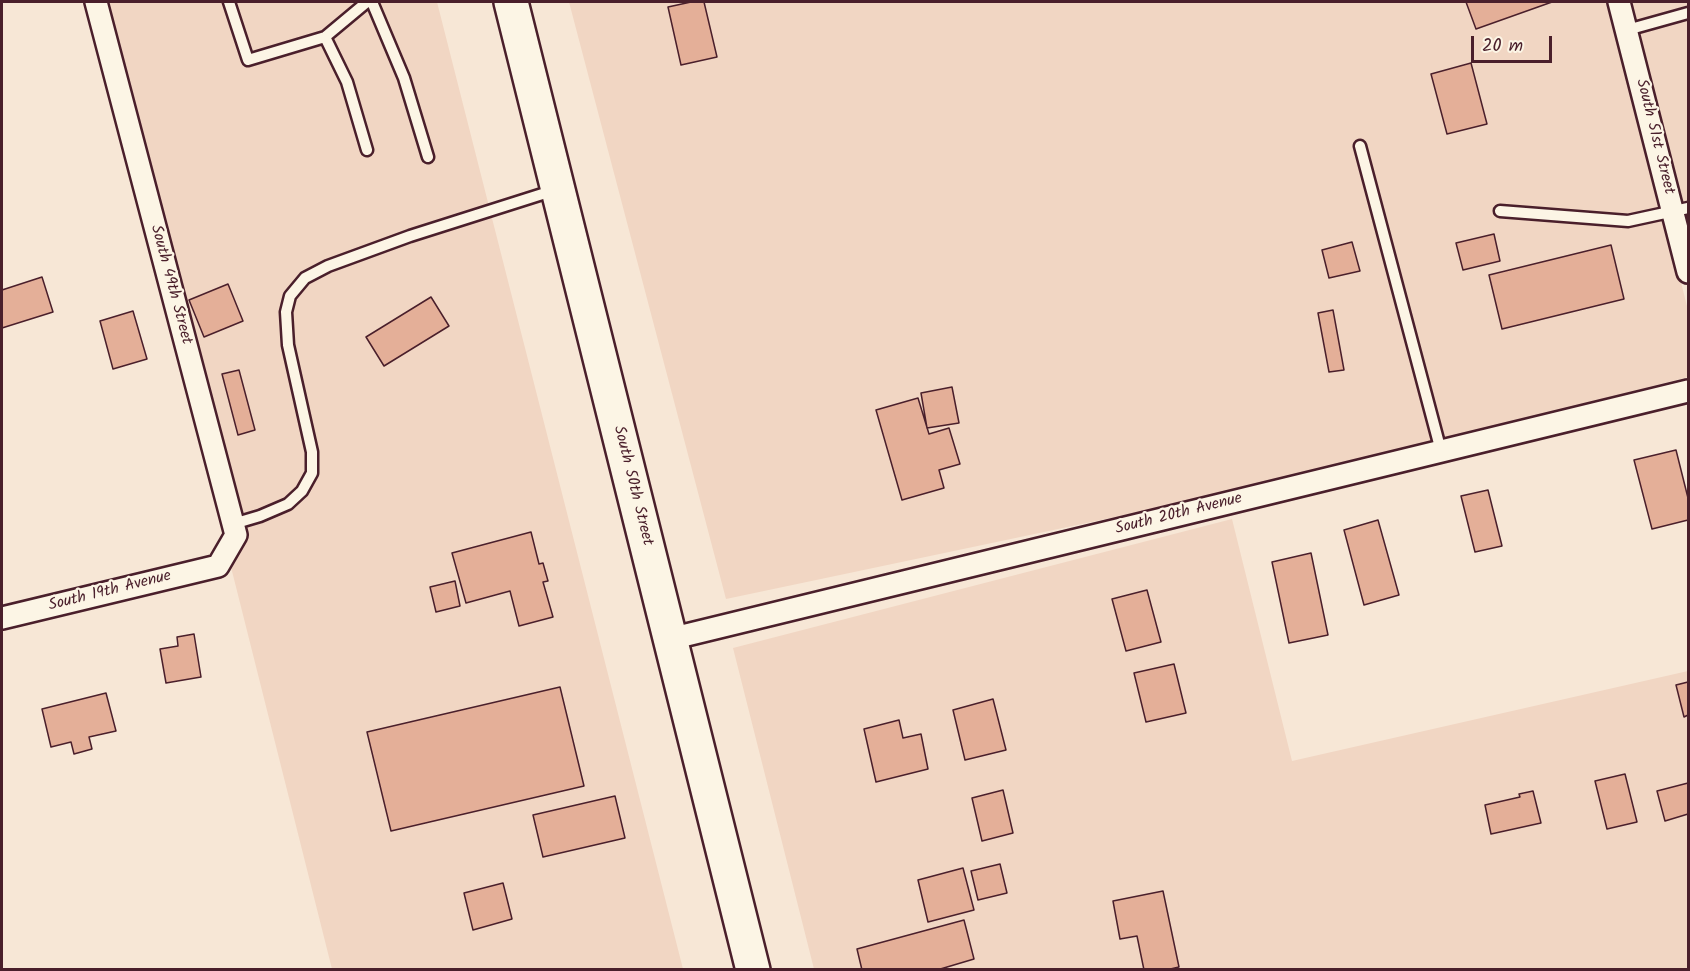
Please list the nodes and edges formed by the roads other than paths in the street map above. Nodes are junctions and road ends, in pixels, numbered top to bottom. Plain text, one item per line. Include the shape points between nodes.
1 (96, 2) edge
2 (230, 2) edge
3 (367, 2) edge
4 (372, 2) edge
5 (511, 2) edge
6 (1619, 2) edge
7 (1689, 13) edge
8 (1626, 30) junction
9 (325, 37) junction
10 (1360, 146) dead end
11 (367, 150) dead end
12 (428, 157) dead end
13 (558, 189) junction
14 (1681, 210) edge
15 (1500, 211) dead end
16 (1689, 272) edge
17 (1689, 391) edge
18 (1441, 451) junction
19 (233, 524) junction
20 (218, 566) joint
21 (2, 618) edge
22 (670, 639) junction
23 (753, 969) edge

1 - 19 street, South 49th Street
2 - 9 lane via 248,60
3 - 9 lane
4 - 12 lane via 404,78
5 - 13 main road, South 50th Street
6 - 8 street, South 51st Street
7 - 8 lane
8 - 14 street, South 51st Street
9 - 11 lane via 347,81
10 - 18 lane
13 - 19 lane via 410,236 305,278 290,296 286,312 288,345 312,452 312,473 302,491 288,504
13 - 22 main road, South 50th Street
14 - 15 lane via 1628,221
14 - 16 street, South 51st Street
17 - 18 street, South 20th Avenue
18 - 22 street, South 20th Avenue
19 - 20 street, South 49th Street via 236,535
20 - 21 street, South 19th Avenue
22 - 23 main road, South 50th Street

